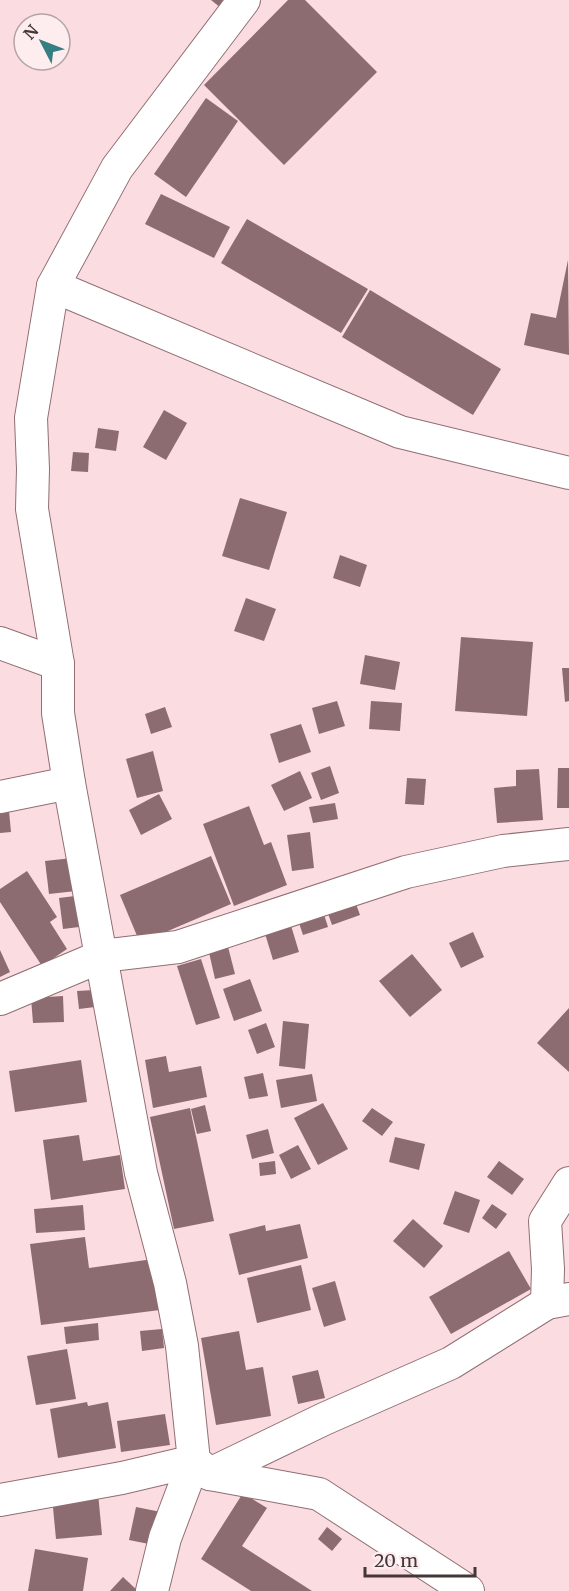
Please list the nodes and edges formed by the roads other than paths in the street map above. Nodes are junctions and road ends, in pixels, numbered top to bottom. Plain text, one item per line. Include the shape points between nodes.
1 (244, 0) edge
2 (53, 286) junction
3 (569, 473) edge
4 (0, 643) edge
5 (58, 663) junction
6 (69, 783) junction
7 (0, 797) edge
8 (569, 844) edge
9 (102, 956) junction
10 (0, 999) edge
11 (569, 1183) edge
12 (558, 1301) edge
13 (202, 1468) junction
14 (0, 1500) edge
15 (152, 1591) edge
16 (468, 1591) edge

1 - 2 street via 117,168
2 - 3 street via 400,432
2 - 5 street via 31,418 32,509
4 - 5 street
5 - 6 street via 58,713
6 - 7 street
6 - 9 street
8 - 9 street via 503,851 406,872 178,947
9 - 10 street
9 - 13 street via 141,1173 170,1283
11 - 12 street via 545,1221 548,1269
12 - 13 street via 451,1364
13 - 14 street
13 - 15 street via 165,1538
13 - 16 street via 319,1494

